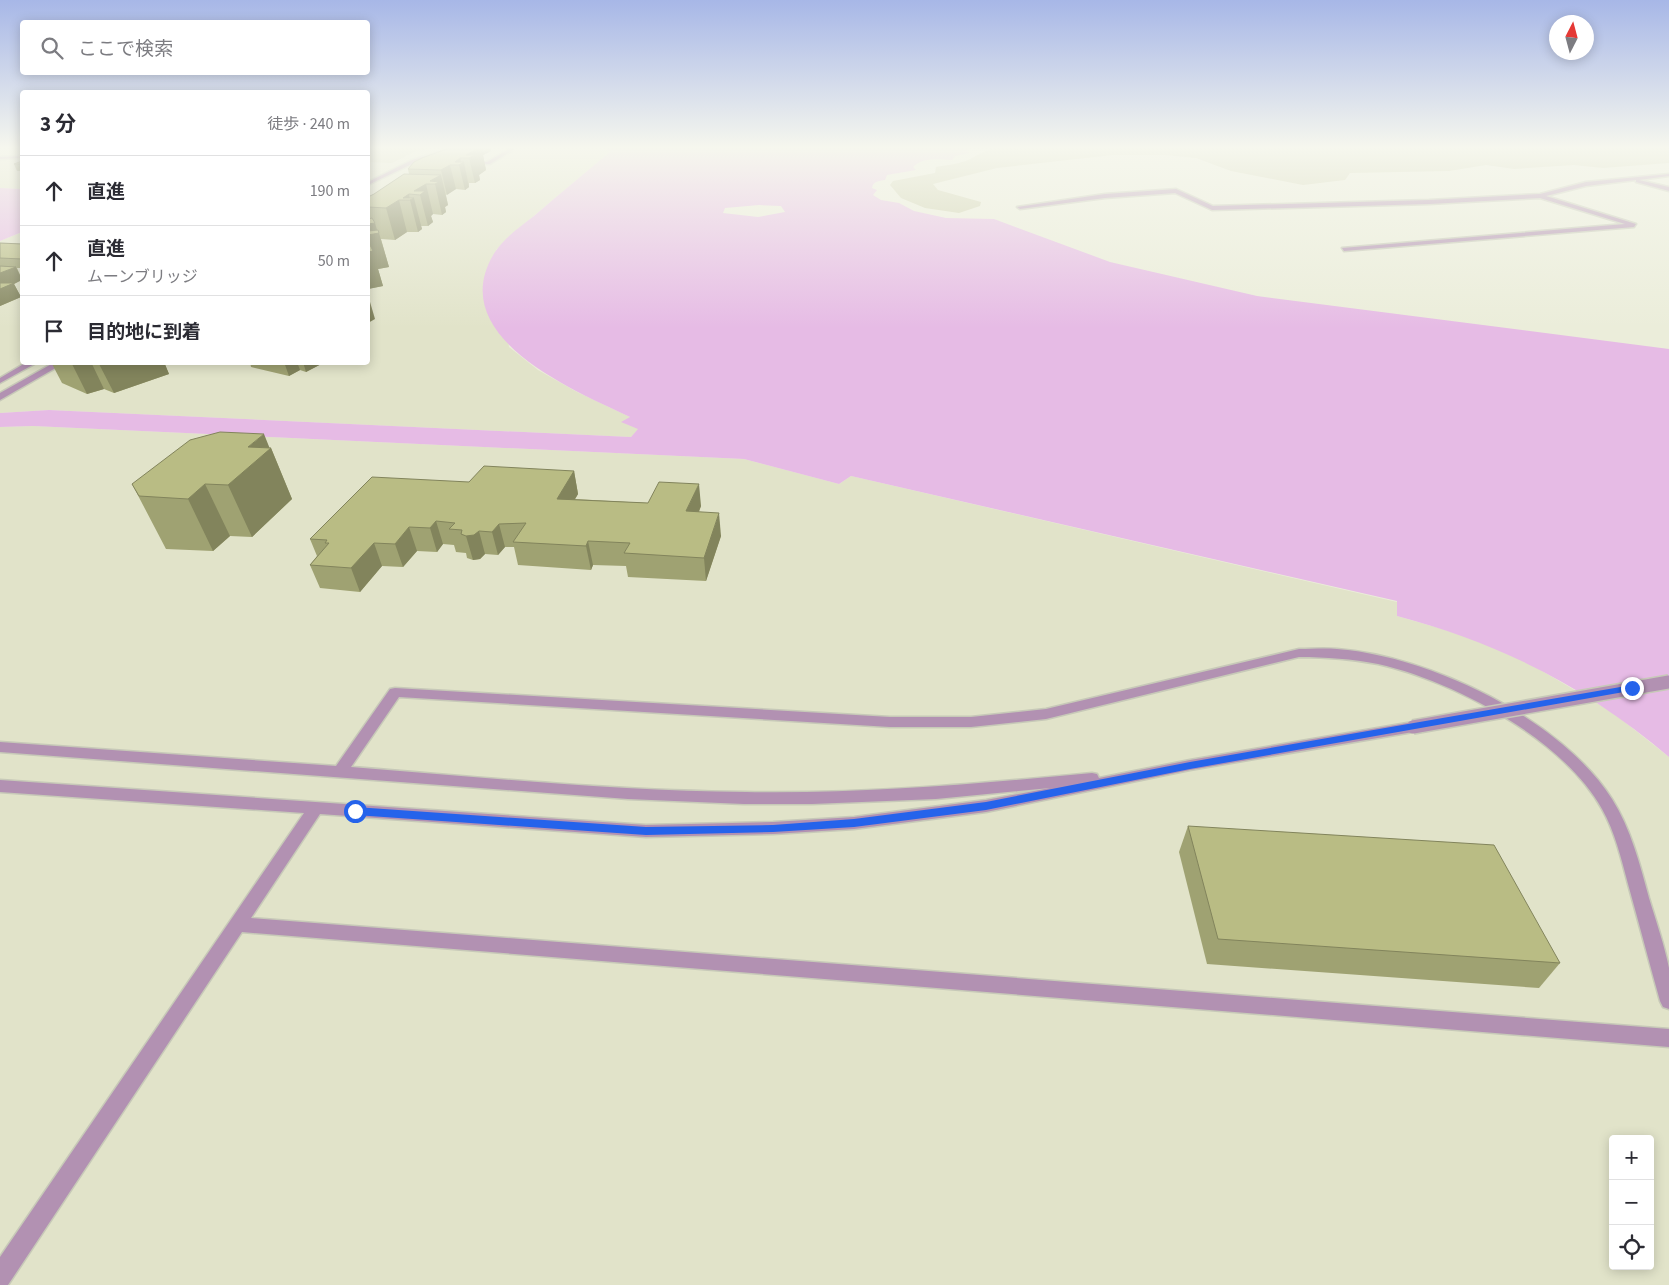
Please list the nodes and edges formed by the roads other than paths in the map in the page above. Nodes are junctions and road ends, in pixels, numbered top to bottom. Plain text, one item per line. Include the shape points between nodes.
1 (1584, 208) edge
2 (1344, 249) dead end
3 (29, 365) edge
4 (57, 365) edge
5 (0, 381) edge
6 (0, 397) edge
7 (1669, 682) edge
8 (0, 747) edge
9 (1190, 765) junction
10 (340, 773) junction
11 (0, 786) edge
12 (316, 808) junction
13 (239, 924) junction
14 (1669, 1001) edge
15 (1669, 1038) edge
16 (0, 1276) edge

1 - 2 street via 1634,225
3 - 5 street
4 - 6 street
7 - 9 street, bridge
8 - 10 street
9 - 10 street via 936,793 812,798 628,793
9 - 12 street via 986,806 854,823 773,828 646,831
10 - 14 street via 395,692 890,722 962,723 1046,714 1300,653 1321,651 1365,656 1476,694 1524,721 1553,742 1586,773 1607,801 1623,833
11 - 12 street
12 - 13 street
13 - 15 street
13 - 16 street

